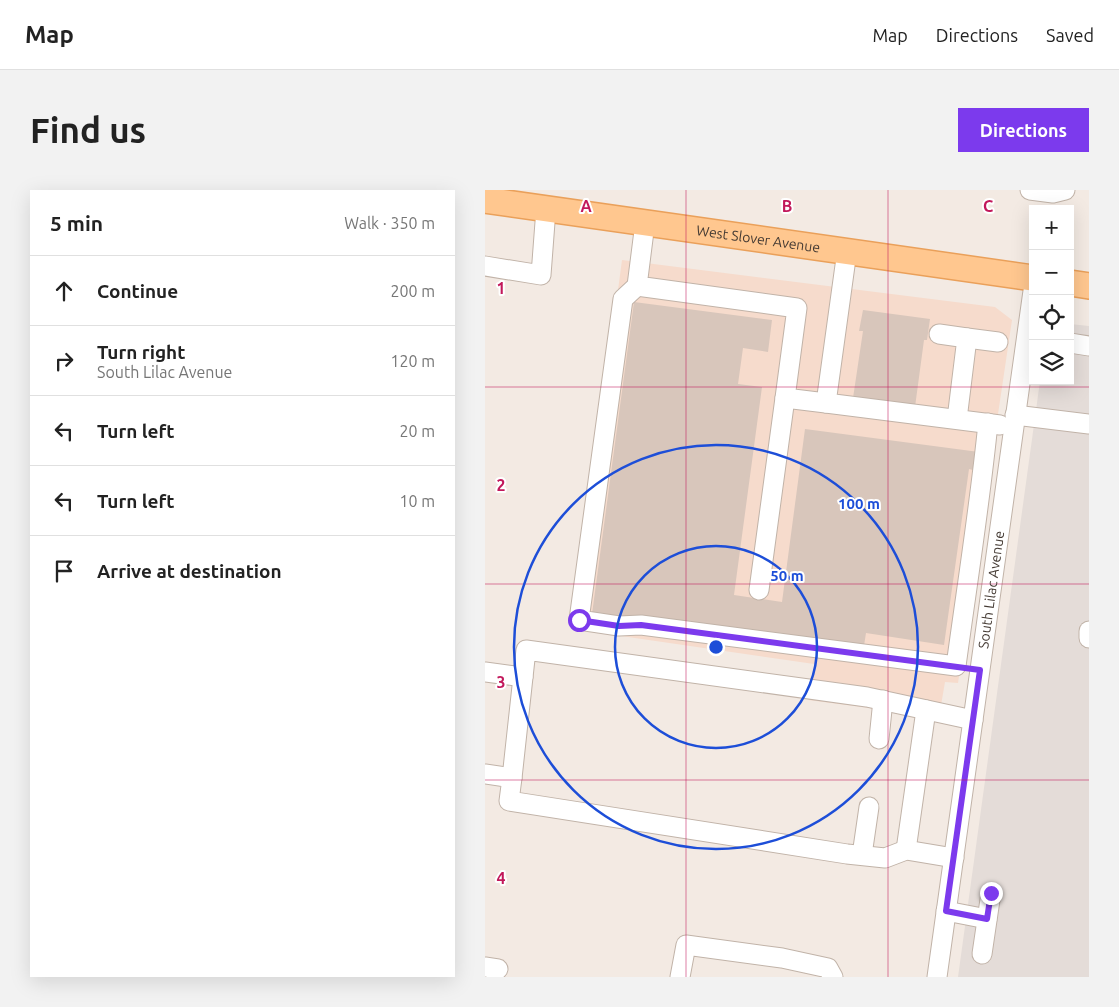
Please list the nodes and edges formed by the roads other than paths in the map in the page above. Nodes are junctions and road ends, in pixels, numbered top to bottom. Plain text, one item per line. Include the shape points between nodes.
1 (1030, 190) edge
2 (1065, 190) edge
3 (485, 200) edge
4 (546, 208) junction
5 (645, 223) junction
6 (847, 251) junction
7 (485, 266) edge
8 (1029, 277) edge
9 (1074, 284) edge
10 (637, 286) junction
11 (1089, 286) edge
12 (1032, 295) edge
13 (939, 334) dead end
14 (967, 338) junction
15 (998, 342) dead end
16 (1074, 344) edge
17 (1089, 346) edge
18 (785, 398) junction
19 (826, 403) junction
20 (957, 419) junction
21 (1015, 421) junction
22 (988, 423) junction
23 (1089, 424) edge
24 (971, 549) junction
25 (996, 552) junction
26 (759, 590) dead end
27 (1089, 631) edge
28 (1089, 638) edge
29 (956, 666) junction
30 (980, 670) junction
31 (485, 672) edge
32 (523, 677) junction
33 (883, 700) junction
34 (926, 710) junction
35 (973, 720) junction
36 (879, 739) dead end
37 (485, 774) edge
38 (512, 778) junction
39 (869, 807) dead end
40 (907, 850) junction
41 (862, 856) junction
42 (954, 858) junction
43 (991, 893) dead end
44 (946, 911) junction
45 (987, 919) junction
46 (982, 954) dead end
47 (680, 977) edge
48 (833, 977) edge
49 (937, 977) edge

1 - 2 street via 1053,193
3 - 4 main road, West Slover Avenue
4 - 5 main road, West Slover Avenue
4 - 7 street via 541,274
5 - 6 main road, West Slover Avenue
5 - 10 street
6 - 8 main road, West Slover Avenue
6 - 19 street
9 - 11 main road
10 - 18 street via 797,308
10 - 29 street via 623,299 579,620 619,626 641,625
12 - 21 street, South Lilac Avenue
13 - 14 street
14 - 15 street
14 - 20 street
16 - 17 street
18 - 19 street
18 - 26 street
19 - 20 street
20 - 22 street
21 - 22 street
21 - 23 street
21 - 25 street, South Lilac Avenue
22 - 24 street via 982,487
24 - 25 street
24 - 29 street
25 - 30 street, South Lilac Avenue
27 - 28 street
29 - 30 street
30 - 35 street, South Lilac Avenue
31 - 32 street
32 - 33 street via 526,650
32 - 38 street
33 - 34 street
33 - 36 street
34 - 35 street
34 - 40 street
35 - 42 street, South Lilac Avenue
37 - 38 street
38 - 41 street via 509,801
39 - 41 street
40 - 41 street via 885,858
40 - 42 street
42 - 44 street, South Lilac Avenue
43 - 45 street
44 - 45 street
44 - 49 street, South Lilac Avenue
45 - 46 street
47 - 48 street via 686,945 810,964 828,968

